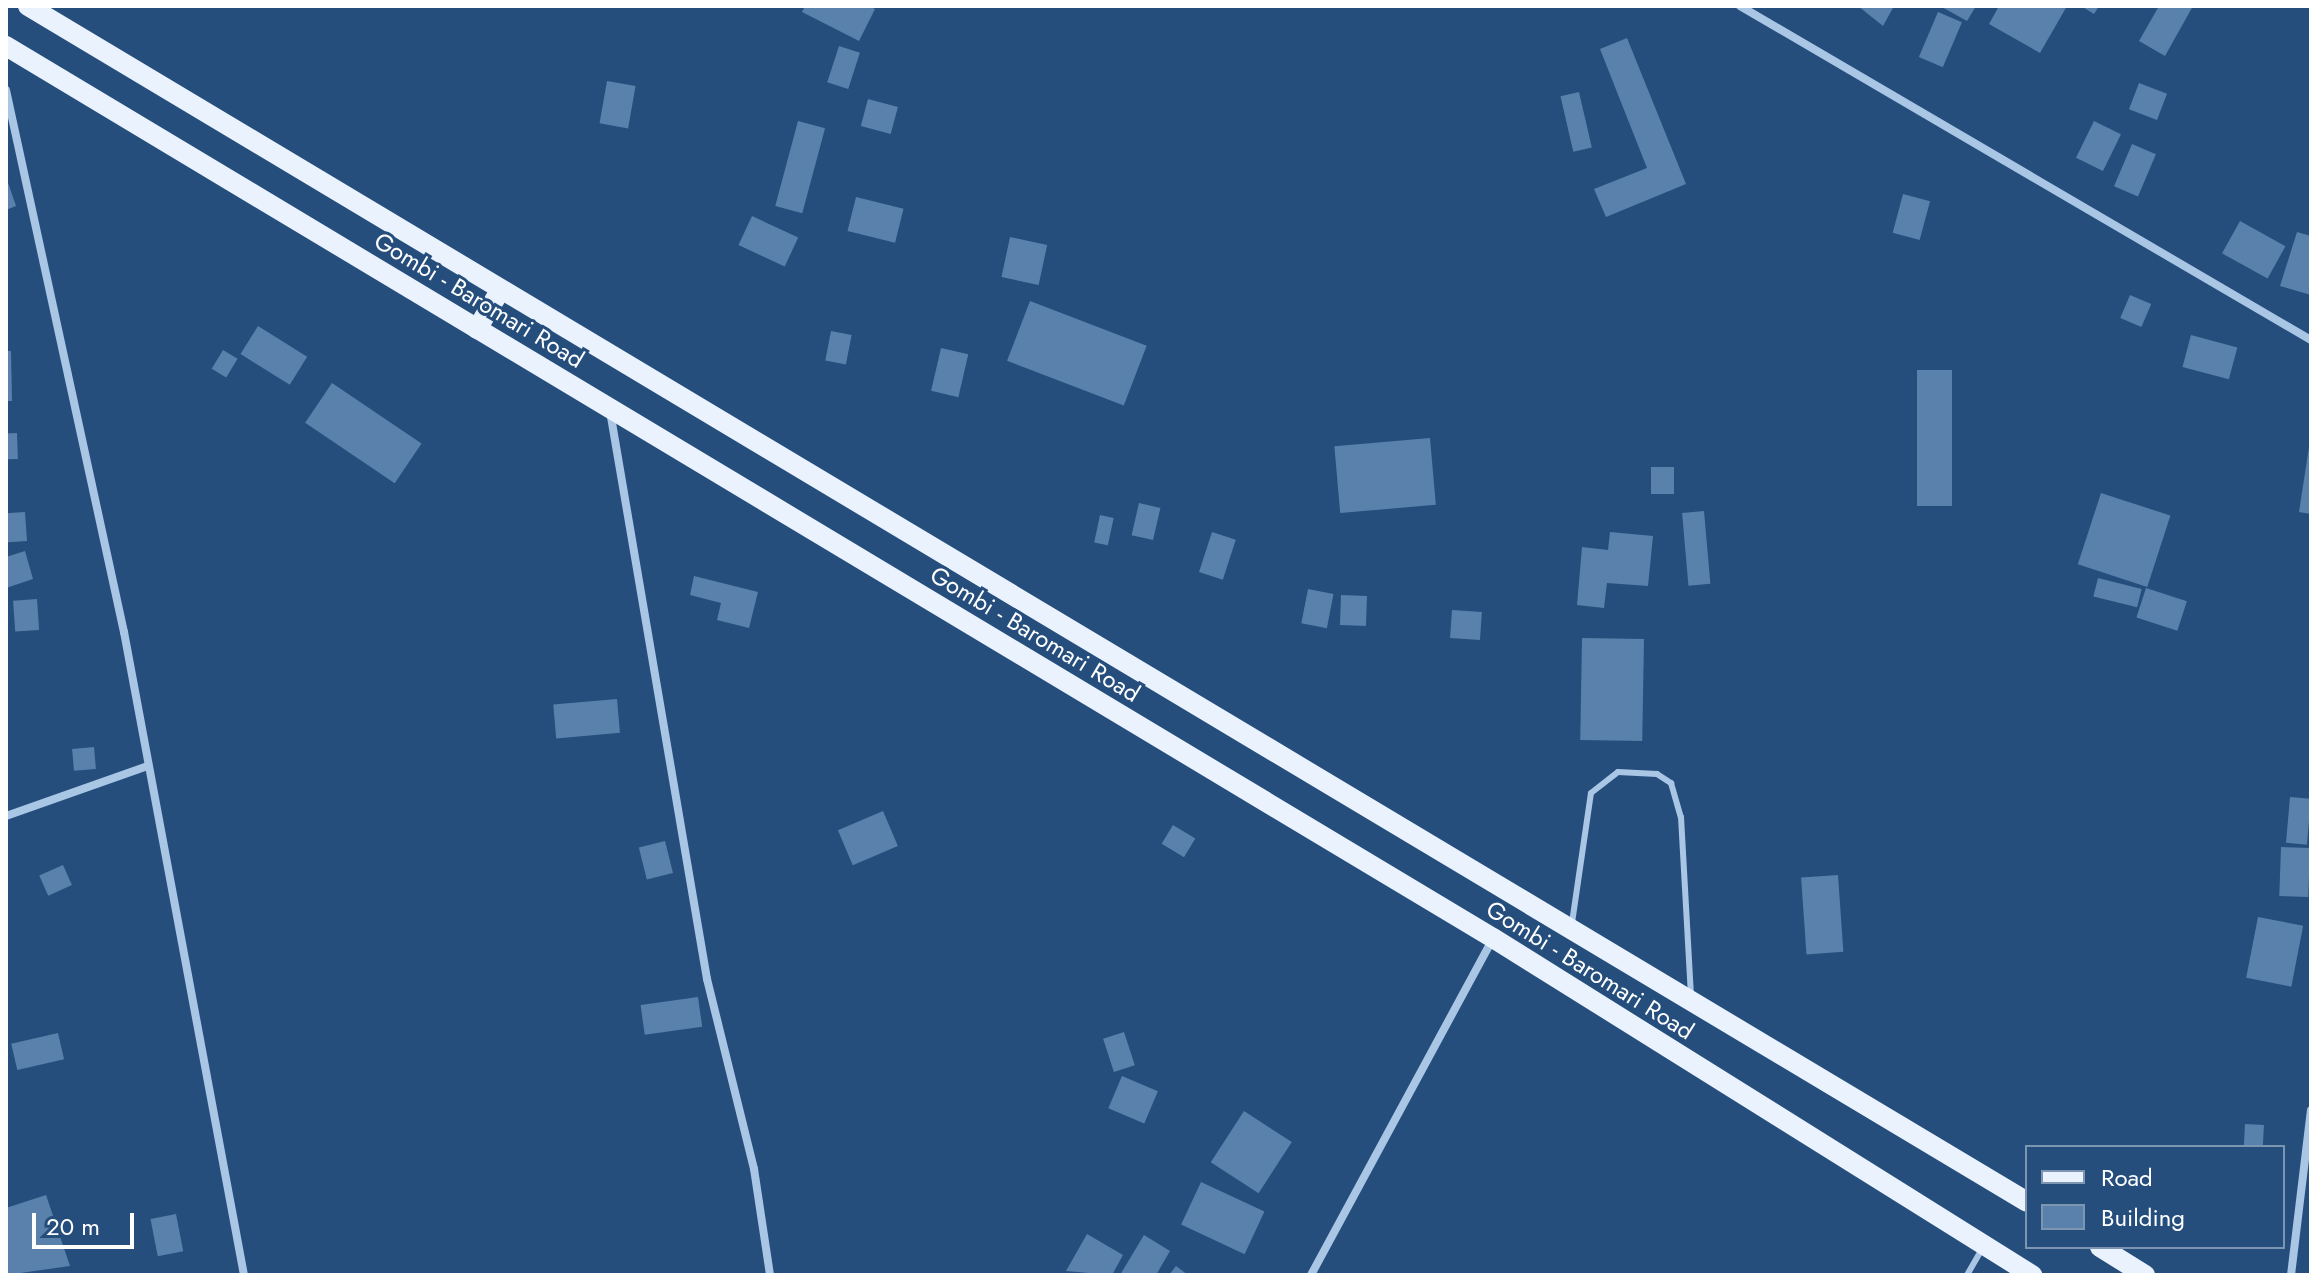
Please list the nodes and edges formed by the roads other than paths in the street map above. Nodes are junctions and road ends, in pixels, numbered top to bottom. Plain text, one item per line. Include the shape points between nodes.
1 (28, 6) edge
2 (1740, 6) edge
3 (1751, 9) edge
4 (6, 46) edge
5 (6, 90) edge
6 (498, 294) junction
7 (477, 329) junction
8 (2311, 340) edge
9 (610, 409) junction
10 (148, 766) junction
11 (6, 816) edge
12 (1572, 927) junction
13 (1493, 938) junction
14 (1691, 999) junction
15 (2311, 1110) edge
16 (2025, 1201) edge
17 (1984, 1246) junction
18 (2103, 1249) edge
19 (244, 1275) edge
20 (770, 1275) edge
21 (1311, 1275) edge
22 (1967, 1275) edge
23 (2032, 1275) edge
24 (2145, 1275) edge
25 (2291, 1275) edge

1 - 6 main road, Gombi - Baromari Road
2 - 3 street
3 - 8 street
4 - 7 main road, Gombi - Baromari Road
5 - 10 street
6 - 7 main road
6 - 12 main road, Gombi - Baromari Road
7 - 9 main road, Gombi - Baromari Road
9 - 13 main road, Gombi - Baromari Road
9 - 20 street via 707,979 754,1169
10 - 11 street
10 - 19 street
12 - 14 main road, Gombi - Baromari Road
12 - 14 lane via 1591,793 1618,772 1657,774 1671,783 1681,817
13 - 17 main road, Gombi - Baromari Road
13 - 21 street
14 - 16 main road, Gombi - Baromari Road
15 - 25 street
17 - 22 lane
17 - 23 main road, Gombi - Baromari Road
18 - 24 main road

